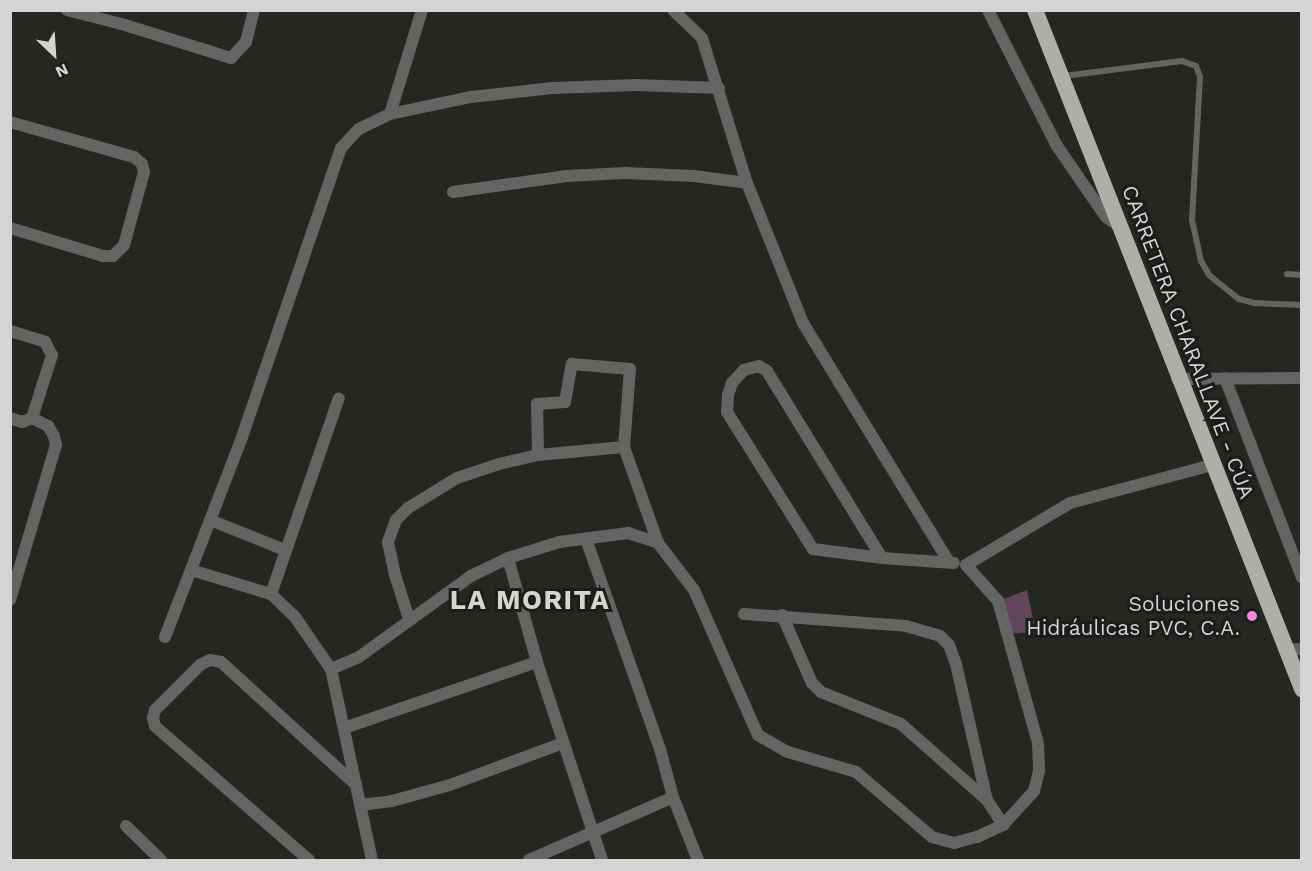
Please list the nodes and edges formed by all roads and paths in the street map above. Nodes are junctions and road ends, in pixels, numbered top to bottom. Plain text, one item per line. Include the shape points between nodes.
1 (66, 10) edge
2 (254, 10) edge
3 (422, 10) edge
4 (673, 10) edge
5 (988, 10) edge
6 (1035, 10) edge
7 (1060, 76) junction
8 (718, 88) junction
9 (390, 114) junction
10 (10, 122) edge
11 (747, 183) junction
12 (453, 192) dead end
13 (1119, 226) junction
14 (10, 228) edge
15 (1287, 274) dead end
16 (1302, 275) edge
17 (1302, 305) edge
18 (10, 331) edge
19 (1177, 378) junction
20 (1225, 378) junction
21 (1302, 378) edge
22 (339, 398) dead end
23 (10, 418) edge
24 (32, 418) junction
25 (624, 447) junction
26 (538, 455) junction
27 (1212, 465) junction
28 (210, 520) junction
29 (586, 539) junction
30 (658, 543) junction
31 (285, 550) junction
32 (508, 558) junction
33 (882, 558) junction
34 (948, 562) junction
35 (966, 565) junction
36 (191, 570) junction
37 (1302, 578) edge
38 (271, 594) junction
39 (10, 600) edge
40 (744, 614) dead end
41 (782, 615) junction
42 (410, 619) junction
43 (165, 637) dead end
44 (1294, 650) edge
45 (537, 662) junction
46 (332, 669) junction
47 (1302, 689) edge
48 (344, 728) junction
49 (563, 743) junction
50 (356, 785) junction
51 (673, 798) junction
52 (987, 800) junction
53 (360, 805) junction
54 (1003, 825) junction
55 (126, 826) dead end
56 (591, 833) junction
57 (161, 861) edge
58 (309, 861) edge
59 (372, 861) edge
60 (529, 861) edge
61 (602, 861) edge
62 (698, 861) edge

1 - 2 street via 231,58 246,42
3 - 9 street
4 - 8 street via 702,38
5 - 13 street via 1057,146 1106,217
6 - 7 highway, CARRETERA CHARALLAVE - CÚA
7 - 13 highway, CARRETERA CHARALLAVE - CÚA
7 - 17 lane via 1182,62 1196,66 1200,77 1192,220 1200,261 1209,275 1239,299
8 - 9 street via 553,88 471,98
8 - 11 street
9 - 28 street via 359,129 341,148
10 - 14 street via 134,157 144,172 124,245 113,256
11 - 12 street via 694,176 625,174 567,176
11 - 34 street via 803,323
13 - 19 highway, CARRETERA CHARALLAVE - CÚA
15 - 16 lane
18 - 24 street via 45,342 52,350 52,361
19 - 20 street
19 - 27 highway, CARRETERA CHARALLAVE - CÚA
20 - 21 street
20 - 37 street
22 - 31 street
23 - 24 street via 22,422
24 - 39 street via 48,426 56,445
25 - 26 street
25 - 26 street via 630,369 572,364 565,402 537,405
25 - 30 street
26 - 42 street via 457,478 408,508 396,520 388,542
27 - 35 street via 1070,503
27 - 44 highway, CARRETERA CHARALLAVE - CÚA
28 - 31 street
28 - 36 street
29 - 30 street via 628,533
29 - 32 street via 559,542
29 - 51 street via 660,749
30 - 54 street via 694,590 758,735 788,752 856,772 932,837 954,843
31 - 38 street
32 - 42 street via 471,576
32 - 45 street
33 - 33 street via 767,371 759,366 744,370 732,383 728,412 813,549
33 - 34 street
34 - 35 street
35 - 54 street via 998,601 1038,743 1039,771 1034,791
36 - 38 street
36 - 43 street
38 - 46 street via 295,616
40 - 41 street
41 - 52 street via 812,683 820,692 901,724
41 - 52 street via 906,626 940,636 949,645 956,664
42 - 46 street via 359,657
44 - 47 highway, CARRETERA CHARALLAVE - CÚA
45 - 48 street
45 - 49 street
46 - 48 street
48 - 50 street
49 - 53 street via 450,785 392,801
49 - 56 street
50 - 53 street
50 - 58 street via 220,662 210,660 200,665 154,710 155,726
51 - 56 street
51 - 62 street
52 - 54 street
53 - 59 street
55 - 57 street
56 - 60 street
56 - 61 street

